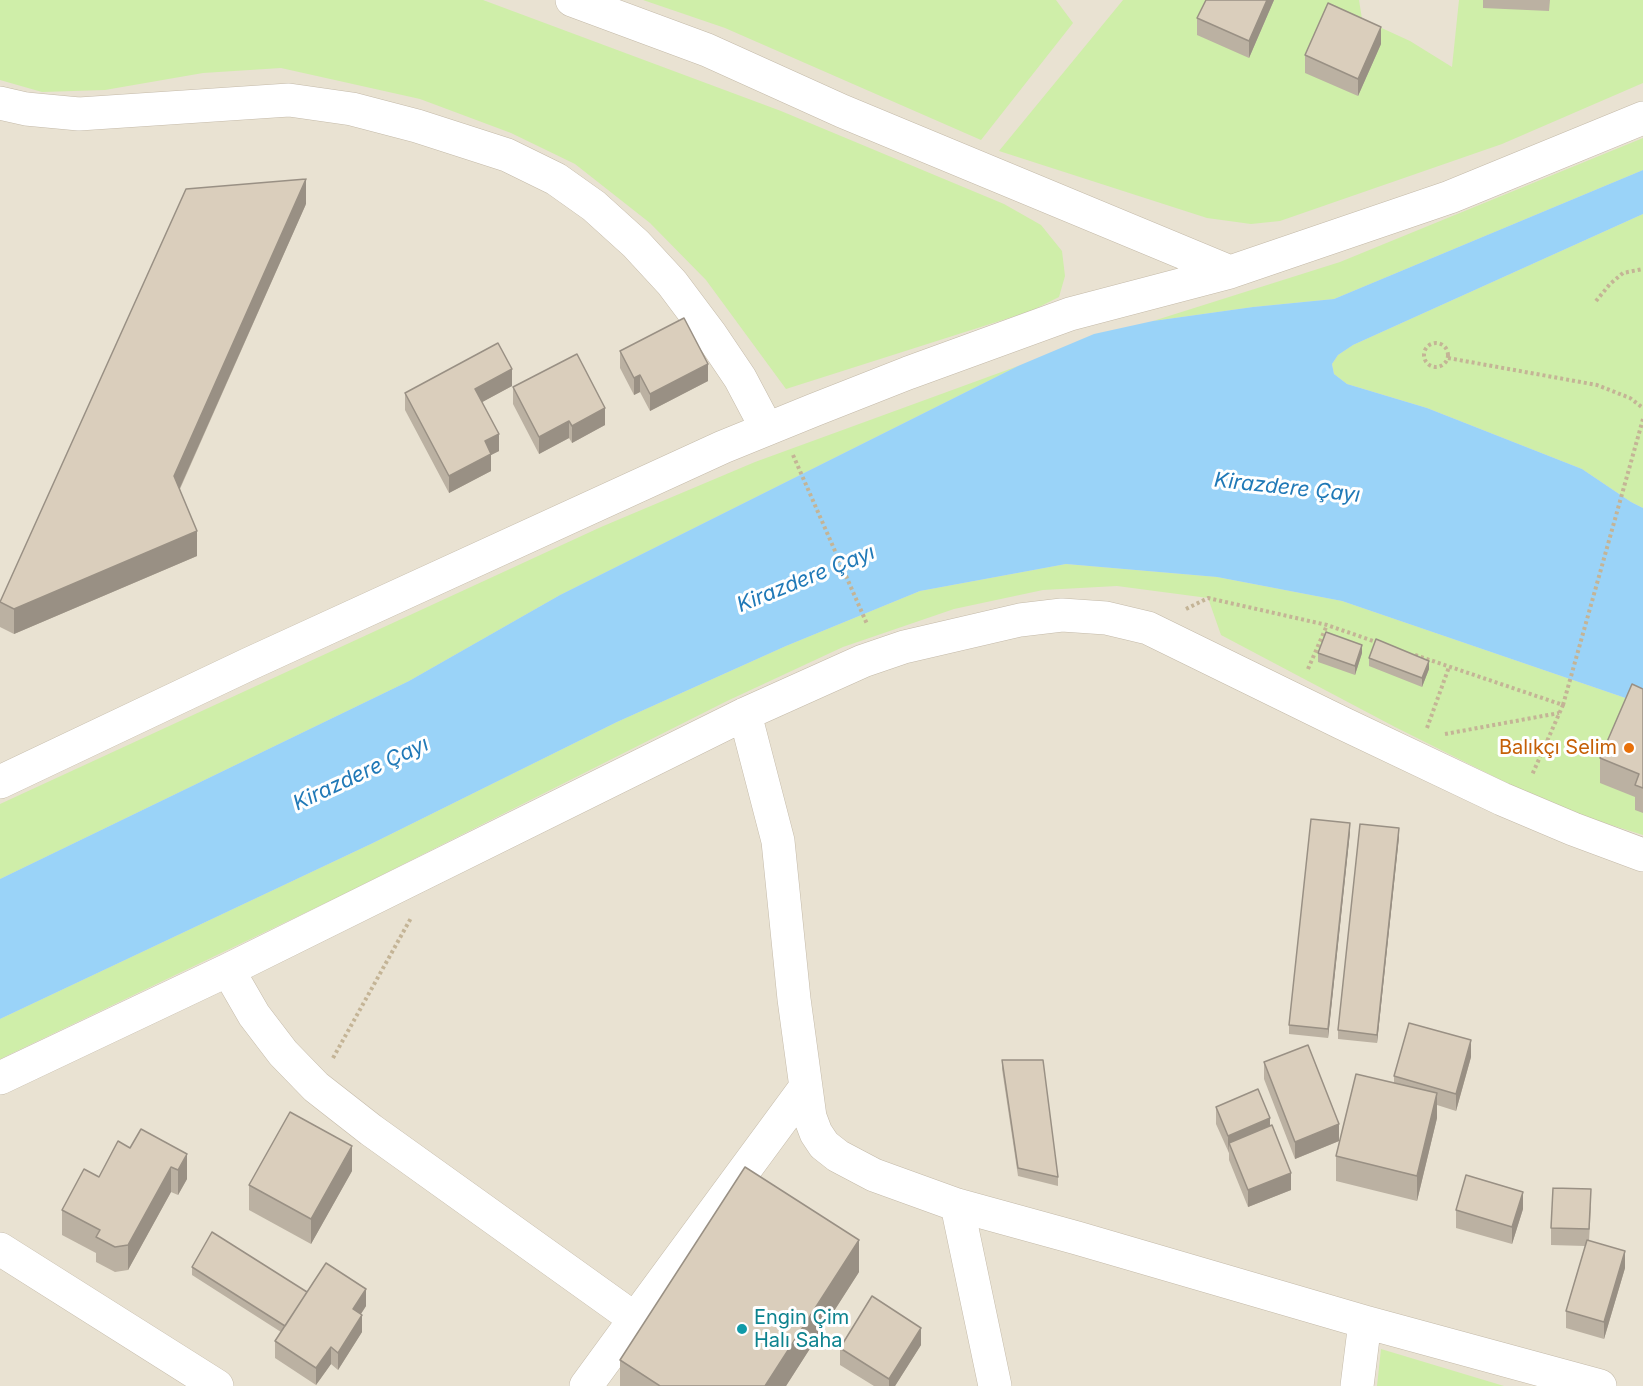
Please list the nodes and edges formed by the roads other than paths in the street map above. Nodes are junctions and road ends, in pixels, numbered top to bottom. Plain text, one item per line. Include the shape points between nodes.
1 (572, 0) edge
2 (0, 103) edge
3 (1643, 118) edge
4 (1230, 272) junction
5 (773, 427) junction
6 (745, 714) junction
7 (0, 782) edge
8 (1643, 855) edge
9 (228, 970) junction
10 (0, 1078) edge
11 (805, 1088) junction
12 (957, 1205) junction
13 (0, 1249) edge
14 (635, 1319) junction
15 (1365, 1322) junction
16 (217, 1386) edge
17 (586, 1386) edge
18 (995, 1386) edge
19 (1357, 1386) edge
20 (1600, 1386) edge

1 - 4 street via 707,50 842,111
2 - 5 street via 79,114 289,100 352,109 507,155 556,179 594,206 636,244 711,335
3 - 4 street via 1450,197
4 - 5 street via 1070,314
5 - 7 street via 249,664
6 - 8 street via 904,647 1020,621 1062,615 1106,618 1148,628 1420,748 1519,806
6 - 9 street
6 - 11 street via 778,841
9 - 10 street
9 - 14 street via 254,1015 316,1087
11 - 12 street via 816,1133 838,1156 874,1175
11 - 14 street
12 - 15 street
12 - 18 street
13 - 16 street
14 - 17 street
15 - 19 street
15 - 20 street

